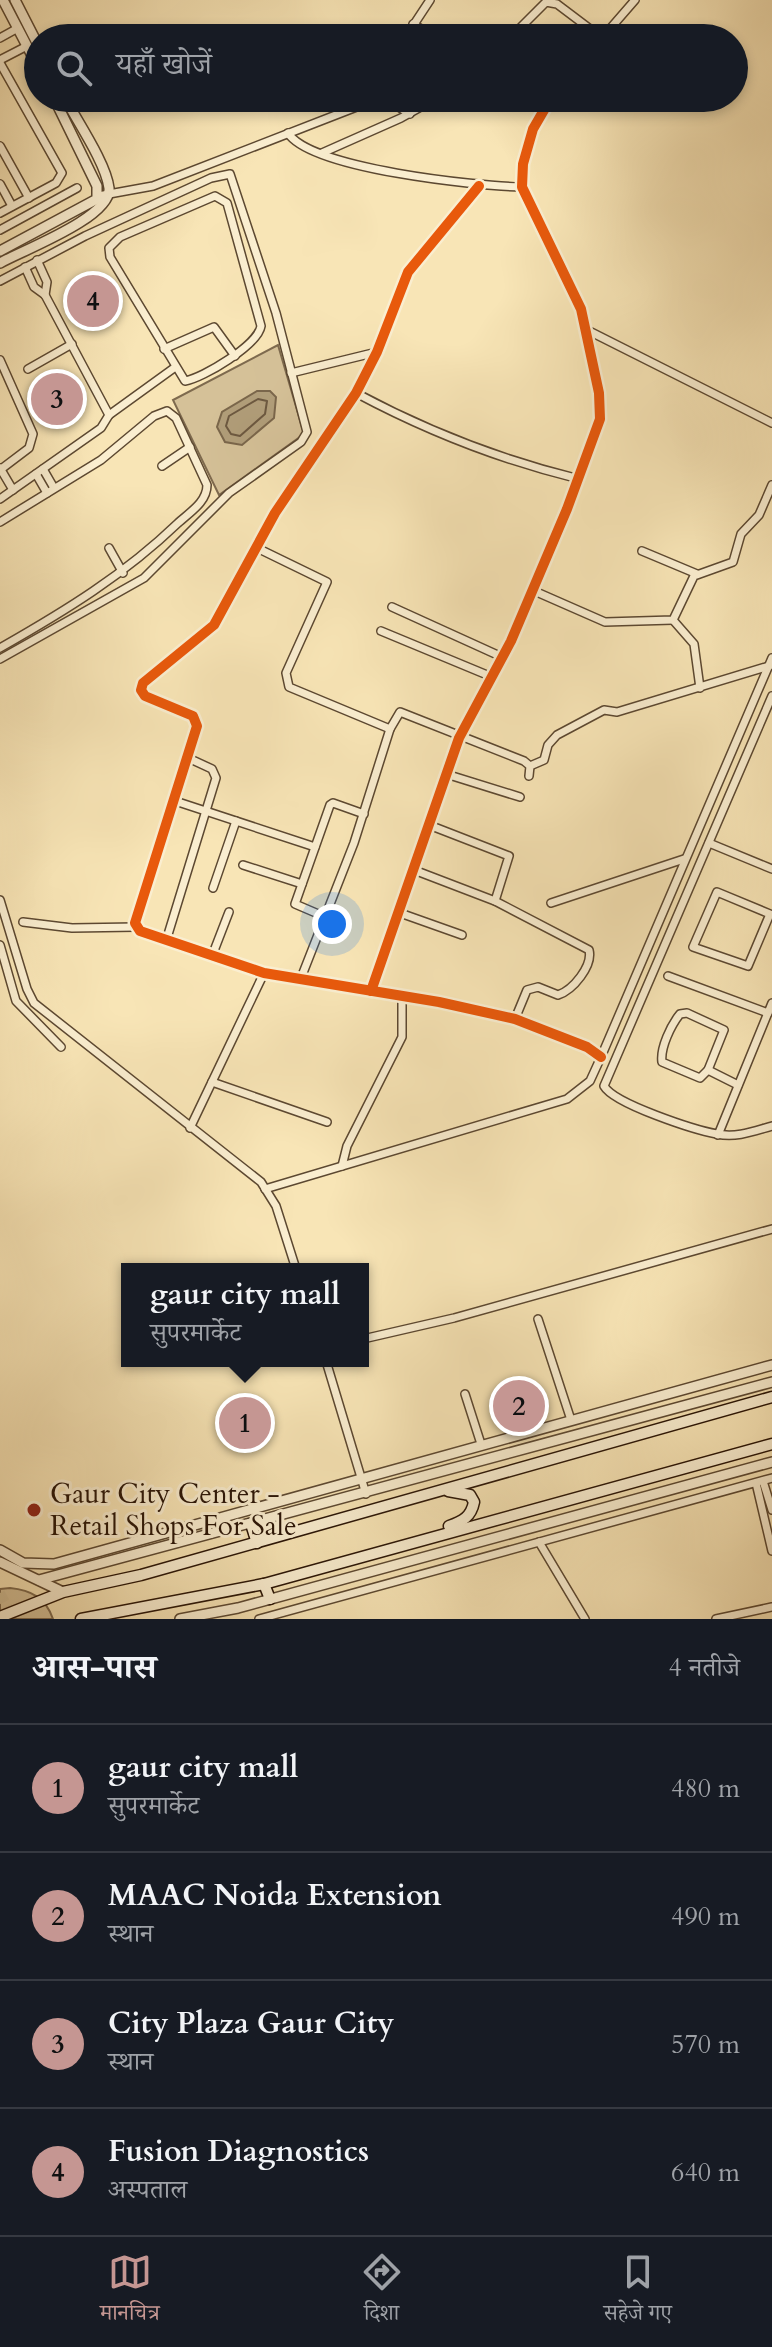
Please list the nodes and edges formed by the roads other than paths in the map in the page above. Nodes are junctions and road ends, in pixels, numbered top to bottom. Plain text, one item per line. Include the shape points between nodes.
1 (3, 0) edge
2 (15, 0) edge
3 (430, 0) edge
4 (635, 0) edge
5 (547, 1) edge
6 (27, 24) edge
7 (413, 24) edge
8 (524, 24) edge
9 (583, 24) edge
10 (614, 24) edge
11 (18, 28) junction
12 (0, 38) edge
13 (24, 40) edge
14 (24, 48) edge
15 (1, 66) edge
16 (24, 106) edge
17 (27, 112) edge
18 (61, 112) edge
19 (72, 112) edge
20 (343, 112) edge
21 (407, 112) edge
22 (413, 112) edge
23 (543, 112) edge
24 (410, 114) junction
25 (288, 133) junction
26 (0, 146) edge
27 (322, 153) junction
28 (229, 157) junction
29 (230, 174) junction
30 (0, 184) edge
31 (479, 186) junction
32 (522, 187) junction
33 (77, 188) dead end
34 (103, 196) junction
35 (29, 198) junction
36 (12, 206) junction
37 (78, 211) junction
38 (0, 213) edge
39 (80, 222) junction
40 (1, 229) edge
41 (85, 236) junction
42 (5, 249) edge
43 (37, 260) junction
44 (0, 263) edge
45 (25, 267) junction
46 (0, 281) edge
47 (45, 295) junction
48 (585, 329) junction
49 (72, 344) junction
50 (164, 349) junction
51 (377, 352) junction
52 (235, 356) junction
53 (0, 360) edge
54 (174, 368) junction
55 (28, 369) dead end
56 (291, 373) junction
57 (356, 393) junction
58 (109, 415) junction
59 (772, 423) edge
60 (306, 437) junction
61 (190, 447) junction
62 (315, 453) junction
63 (162, 466) dead end
64 (0, 469) edge
65 (39, 472) junction
66 (579, 479) junction
67 (772, 485) edge
68 (13, 490) junction
69 (51, 491) junction
70 (1, 497) edge
71 (0, 522) edge
72 (255, 547) junction
73 (109, 548) dead end
74 (642, 551) dead end
75 (123, 573) junction
76 (697, 574) junction
77 (532, 590) junction
78 (392, 607) dead end
79 (673, 620) junction
80 (381, 631) dead end
81 (0, 648) edge
82 (502, 657) junction
83 (0, 659) edge
84 (770, 662) edge
85 (492, 677) junction
86 (700, 688) junction
87 (772, 696) edge
88 (390, 729) junction
89 (459, 738) junction
90 (186, 757) junction
91 (530, 766) junction
92 (446, 774) junction
93 (529, 776) dead end
94 (520, 797) dead end
95 (172, 800) junction
96 (205, 811) junction
97 (364, 814) junction
98 (236, 821) junction
99 (429, 825) junction
100 (709, 843) junction
101 (315, 847) junction
102 (684, 859) junction
103 (243, 865) dead end
104 (772, 869) edge
105 (414, 870) junction
106 (302, 884) junction
107 (213, 888) dead end
108 (0, 900) edge
109 (495, 901) junction
110 (551, 903) dead end
111 (229, 912) dead end
112 (400, 913) junction
113 (323, 916) junction
114 (23, 922) dead end
115 (136, 927) junction
116 (768, 929) edge
117 (462, 935) dead end
118 (166, 941) junction
119 (0, 945) edge
120 (212, 956) junction
121 (264, 973) junction
122 (668, 976) dead end
123 (301, 978) junction
124 (371, 991) junction
125 (402, 996) junction
126 (772, 1003) edge
127 (768, 1013) junction
128 (515, 1019) junction
129 (61, 1047) dead end
130 (601, 1057) junction
131 (708, 1070) junction
132 (212, 1082) junction
133 (738, 1085) junction
134 (327, 1122) dead end
135 (772, 1126) edge
136 (190, 1128) junction
137 (718, 1135) junction
138 (342, 1166) junction
139 (265, 1189) junction
140 (772, 1229) edge
141 (294, 1263) edge
142 (538, 1319) dead end
143 (369, 1338) edge
144 (772, 1365) edge
145 (328, 1367) edge
146 (772, 1382) edge
147 (465, 1394) dead end
148 (772, 1397) edge
149 (571, 1420) junction
150 (481, 1444) junction
151 (772, 1444) edge
152 (772, 1462) edge
153 (361, 1477) junction
154 (772, 1478) edge
155 (759, 1482) junction
156 (442, 1491) junction
157 (366, 1494) junction
158 (772, 1510) edge
159 (251, 1524) junction
160 (413, 1542) junction
161 (539, 1542) junction
162 (257, 1543) junction
163 (0, 1550) edge
164 (772, 1551) edge
165 (0, 1562) edge
166 (24, 1569) junction
167 (39, 1580) junction
168 (264, 1584) junction
169 (63, 1592) junction
170 (270, 1599) junction
171 (772, 1607) edge
172 (0, 1617) edge
173 (735, 1617) edge
174 (196, 1618) edge
175 (81, 1619) edge
176 (180, 1619) edge
177 (259, 1619) edge
178 (585, 1619) edge
179 (716, 1619) edge

1 - 11 street
2 - 6 street
3 - 7 street
4 - 10 street
5 - 8 street
5 - 9 street
11 - 12 street
11 - 13 street
14 - 15 street
15 - 16 street
17 - 35 street via 62,173 56,183
18 - 34 street
19 - 34 street via 106,178
20 - 25 street
21 - 24 street
22 - 24 street
23 - 32 street via 523,164
24 - 27 street
25 - 27 street via 298,145
25 - 28 street
26 - 35 street
27 - 31 street via 368,167
28 - 29 street
28 - 34 street via 153,186
29 - 41 street
29 - 56 street
30 - 36 street
31 - 32 street
31 - 51 street via 414,261
32 - 48 street via 573,287
33 - 40 street
34 - 37 street
34 - 39 street via 103,205
35 - 36 street
36 - 38 street
37 - 39 street
37 - 42 street
39 - 41 street
39 - 44 street
40 - 42 street
41 - 43 street
43 - 45 street
43 - 47 street via 47,282
45 - 46 street
45 - 47 street via 34,287
47 - 49 street
48 - 59 street
48 - 66 street via 600,419
49 - 55 street
49 - 58 street
50 - 52 street via 214,327
50 - 52 street via 109,248 120,237 215,196 227,203 261,326 254,341
50 - 54 street
51 - 56 street
51 - 57 street
52 - 54 street via 190,381
53 - 64 street via 33,434 29,448
54 - 58 street
56 - 60 street
57 - 62 street
57 - 66 street via 412,423
58 - 65 street via 101,428
60 - 62 street
60 - 83 street via 229,493 144,578
61 - 63 street
61 - 69 street via 173,414 160,413
61 - 75 street via 207,485 205,496
62 - 72 street
64 - 68 street
65 - 68 street
65 - 69 street
66 - 77 street
67 - 76 street via 759,515 741,534 733,562
68 - 70 street
69 - 71 street
72 - 88 street via 327,582 286,673 289,687
72 - 90 street via 214,625 143,683 145,696 196,721
73 - 75 street
74 - 76 street
75 - 81 street
76 - 79 street
77 - 79 street via 605,622
77 - 82 street
78 - 82 street
79 - 86 street via 694,644
80 - 85 street
82 - 85 street
84 - 86 street
84 - 102 street
85 - 89 street
86 - 91 street via 615,712 604,710 552,738 544,760
87 - 100 street
88 - 89 street via 396,716 406,712
88 - 97 street
89 - 91 street
89 - 92 street
90 - 95 street
90 - 96 street via 215,774
91 - 93 street
92 - 94 street
92 - 99 street
95 - 96 street
95 - 115 street
96 - 98 street
96 - 118 street
97 - 101 street via 331,803
97 - 113 street
98 - 101 street
98 - 107 street
99 - 105 street
99 - 109 street via 509,856
100 - 104 street
100 - 137 street via 604,1086 627,1102
101 - 106 street
102 - 110 street
102 - 130 street
103 - 106 street
105 - 109 street
105 - 112 street
106 - 113 street via 295,904
108 - 136 street via 27,989 41,1010
109 - 128 street via 583,945 591,957 564,994 538,987 527,990
111 - 120 street
112 - 117 street
112 - 124 street
113 - 123 street
114 - 115 street
115 - 118 street
116 - 116 street via 770,914 717,892 693,947 748,966
118 - 120 street
119 - 129 street via 16,1001
120 - 121 street
121 - 123 street
121 - 132 street
122 - 127 street
123 - 124 street
124 - 125 street
125 - 128 street
125 - 138 street via 402,1037
126 - 127 street
127 - 133 street
128 - 130 street
130 - 138 street via 590,1081 567,1099
131 - 131 street via 724,1030 680,1014 662,1062 692,1077 700,1078
131 - 133 street
132 - 134 street
132 - 136 street
133 - 137 street
135 - 137 street via 745,1135
136 - 139 street
138 - 139 street
139 - 141 street via 276,1206
140 - 143 street
142 - 149 street
144 - 149 street
145 - 153 street
146 - 157 street
147 - 150 street
148 - 156 main road
149 - 150 street
150 - 153 street
151 - 160 main road
152 - 170 street
153 - 157 street
153 - 166 street
154 - 155 street
155 - 158 street
155 - 161 street
155 - 164 street
156 - 160 main road via 470,1495 472,1512
156 - 162 main road
157 - 159 street
159 - 162 main road
159 - 167 street
160 - 168 main road
161 - 177 street
161 - 178 street
162 - 169 main road
163 - 166 street
165 - 166 street
166 - 167 street
167 - 169 street
168 - 170 main road
168 - 175 main road
169 - 172 main road
170 - 174 street
171 - 173 street
173 - 179 street
174 - 176 street

